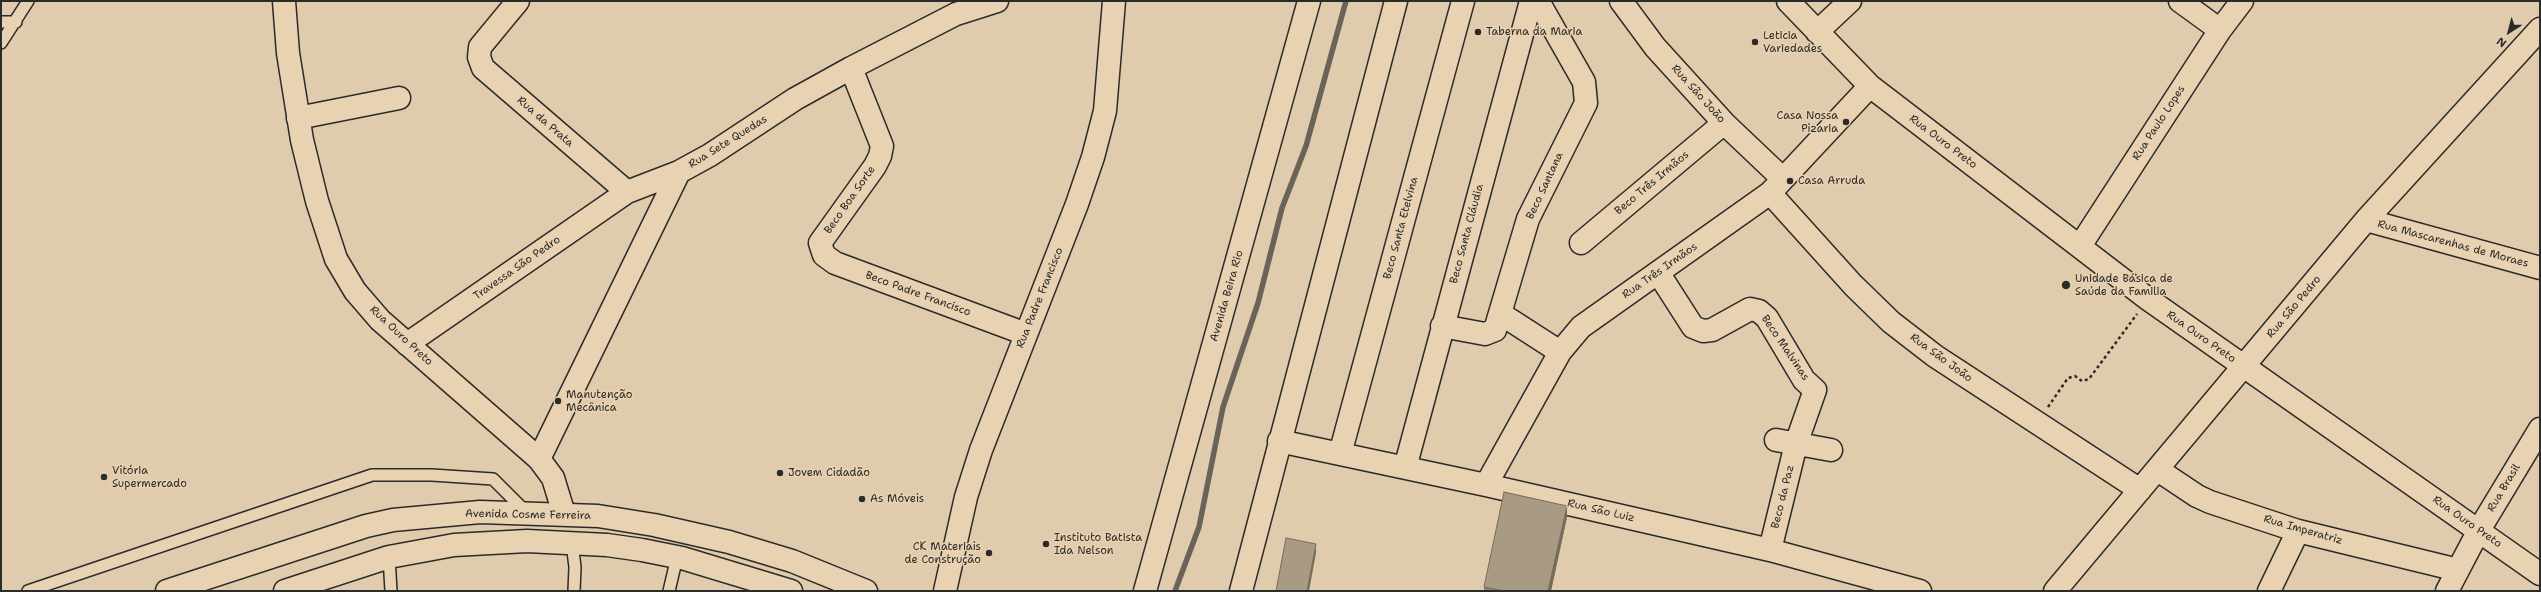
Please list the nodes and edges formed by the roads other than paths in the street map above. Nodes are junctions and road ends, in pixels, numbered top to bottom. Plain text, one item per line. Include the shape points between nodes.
1 (28, 1) edge
2 (284, 1) edge
3 (518, 1) edge
4 (997, 1) edge
5 (1114, 1) edge
6 (1309, 1) edge
7 (1396, 1) edge
8 (1463, 1) edge
9 (1531, 1) edge
10 (1538, 1) edge
11 (1621, 1) edge
12 (1788, 1) edge
13 (1850, 1) edge
14 (2180, 1) edge
15 (2242, 1) edge
16 (1, 22) edge
17 (16, 22) junction
18 (2540, 28) edge
19 (2220, 30) junction
20 (1817, 32) junction
21 (1, 43) edge
22 (851, 68) junction
23 (1870, 86) junction
24 (399, 98) dead end
25 (298, 118) junction
26 (1724, 123) junction
27 (679, 172) junction
28 (1777, 186) junction
29 (627, 192) junction
30 (2366, 220) junction
31 (820, 243) joint
32 (1581, 243) dead end
33 (2080, 246) junction
34 (2540, 268) edge
35 (1659, 274) junction
36 (1501, 314) junction
37 (1442, 326) junction
38 (1026, 334) junction
39 (407, 344) junction
40 (1560, 352) junction
41 (2244, 368) junction
42 (2539, 433) edge
43 (1279, 441) junction
44 (1786, 442) junction
45 (1831, 450) dead end
46 (1340, 454) junction
47 (539, 458) junction
48 (1405, 468) junction
49 (2158, 470) junction
50 (1486, 485) junction
51 (2140, 490) junction
52 (527, 513) junction
53 (564, 514) junction
54 (2479, 530) junction
55 (2298, 531) junction
56 (572, 543) junction
57 (1770, 550) junction
58 (389, 557) junction
59 (677, 557) junction
60 (2458, 570) junction
61 (2540, 574) edge
62 (28, 591) edge
63 (167, 591) edge
64 (285, 591) edge
65 (391, 591) edge
66 (574, 591) edge
67 (669, 591) edge
68 (791, 591) edge
69 (866, 591) edge
70 (945, 591) edge
71 (1145, 591) edge
72 (1241, 591) edge
73 (1920, 591) edge
74 (2055, 591) edge
75 (2269, 591) edge
76 (2447, 591) edge

1 - 17 lane
2 - 25 street, Rua Ouro Preto via 284,19
3 - 29 street, Rua da Prata via 480,47 479,57 483,68
4 - 22 street, Rua Sete Quedas via 956,14
5 - 38 street, Rua Padre Francisco via 1105,111 1077,204
6 - 71 street, Avenida Beira Rio
7 - 43 street
8 - 46 street, Beco Santa Etelvina
9 - 37 street, Beco Santa Cláudia
10 - 36 street, Beco Santana via 1584,82 1586,103 1528,219
11 - 26 street, Rua São João via 1655,47
12 - 20 street, Rua Ouro Preto
13 - 20 street
14 - 19 street
15 - 19 street, Rua Paulo Lopes
16 - 17 lane
17 - 21 lane
18 - 30 street, Rua São Pedro
19 - 33 street, Rua Paulo Lopes
20 - 23 street, Rua Ouro Preto
22 - 27 street, Rua Sete Quedas
22 - 31 street, Beco Boa Sorte via 882,146 880,156
23 - 28 street, Rua Três Irmãos
23 - 33 street, Rua Ouro Preto
24 - 25 street
25 - 39 street, Rua Ouro Preto via 317,201 336,259 355,291 380,320
26 - 28 street, Rua São João
26 - 32 street, Beco Três Irmãos
27 - 29 street
27 - 47 street, Rua Sete Quedas
28 - 35 street, Rua Três Irmãos
28 - 51 street, Rua São João via 1854,286 1891,322 1935,356
29 - 39 street, Travessa São Pedro
30 - 34 street, Rua Mascarenhas de Moraes
30 - 41 street, Rua São Pedro
31 - 38 street, Beco Padre Francisco via 824,255 835,263
33 - 41 street, Rua Ouro Preto via 2148,300
35 - 40 street, Rua Três Irmãos via 1581,327
35 - 44 street, Beco Malvinas via 1692,327 1703,331 1712,330 1750,309 1759,311 1768,318 1804,380 1815,390
36 - 37 street, Beco Santana via 1495,330 1485,334
36 - 40 street
37 - 48 street, Beco Santa Cláudia
38 - 70 street, Rua Padre Francisco via 983,443 966,497
39 - 47 street, Rua Ouro Preto
40 - 50 street, Rua Três Irmãos
41 - 49 street, Rua São Pedro
41 - 54 street, Rua Ouro Preto
42 - 54 street, Rua Brasil
43 - 46 street, Rua São Luiz
43 - 72 street
44 - 45 street
44 - 57 street, Beco da Paz
46 - 48 street, Rua São Luiz
47 - 53 street, Rua Ouro Preto via 553,478
48 - 50 street, Rua São Luiz
49 - 51 street, Rua São Pedro
49 - 55 street, Rua Imperatriz via 2197,496
50 - 57 street, Rua São Luiz
51 - 74 street, Rua São Pedro
52 - 53 street, Avenida Cosme Ferreira
52 - 62 lane via 494,479 372,475
52 - 63 street, Avenida Cosme Ferreira via 480,512 393,520 366,526
53 - 69 street, Avenida Cosme Ferreira via 598,516 654,525 729,542 792,561
54 - 60 street, Rua Brasil
54 - 61 street, Rua Ouro Preto
55 - 60 street, Rua Imperatriz
55 - 75 street
56 - 58 street via 527,541 454,545
56 - 59 street via 614,546
56 - 66 lane
57 - 73 street, Rua São Luiz
58 - 64 street
58 - 65 lane
59 - 67 lane
59 - 68 street via 749,576
60 - 76 street, Rua Brasil

